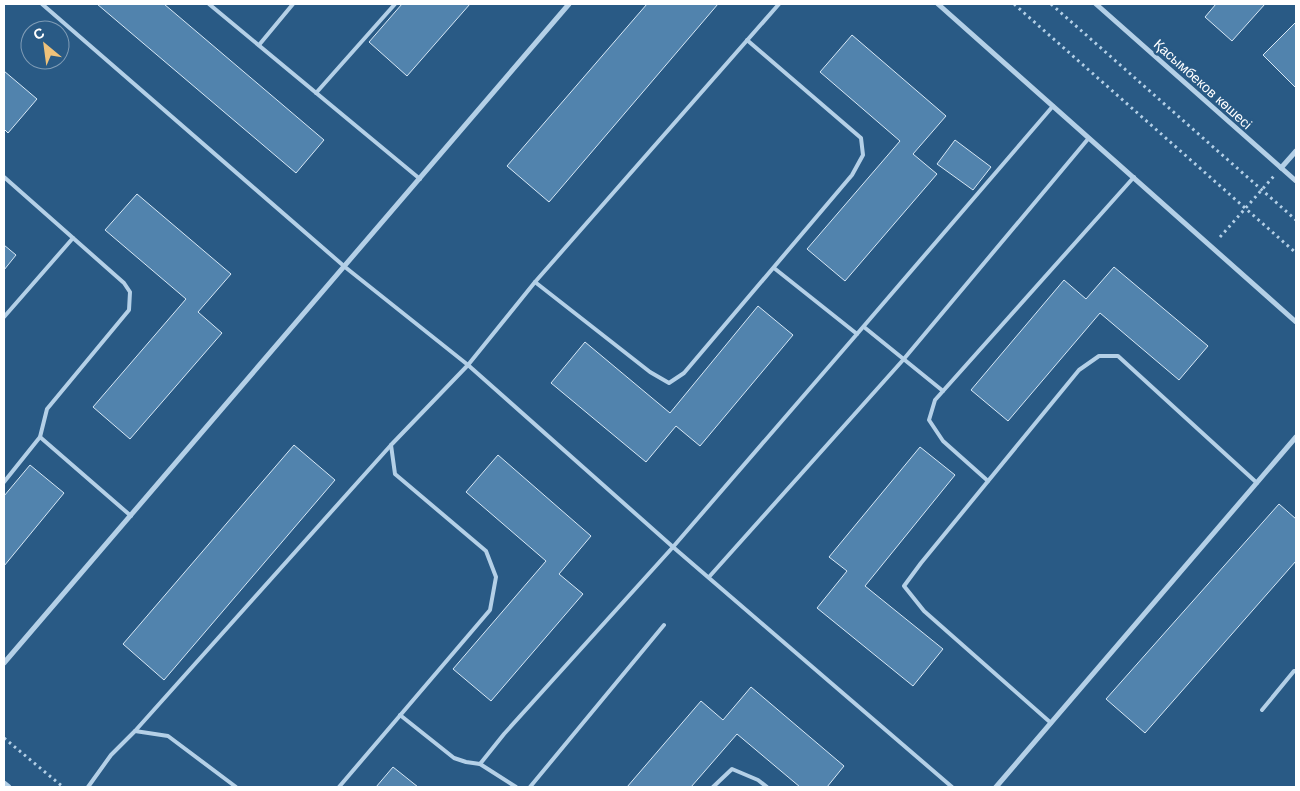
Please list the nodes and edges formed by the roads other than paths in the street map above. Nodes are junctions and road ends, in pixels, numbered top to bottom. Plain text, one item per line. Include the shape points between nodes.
1 (42, 4) edge
2 (209, 4) edge
3 (293, 4) edge
4 (395, 4) edge
5 (570, 4) edge
6 (779, 4) edge
7 (938, 4) edge
8 (1096, 4) edge
9 (747, 40) junction
10 (259, 45) junction
11 (316, 93) junction
12 (1054, 106) junction
13 (1088, 139) junction
14 (1296, 151) edge
15 (1281, 168) junction
16 (4, 177) edge
17 (1134, 177) junction
18 (420, 179) junction
19 (1296, 182) edge
20 (72, 238) junction
21 (345, 267) junction
22 (774, 268) junction
23 (535, 282) junction
24 (4, 317) edge
25 (1296, 322) edge
26 (864, 327) junction
27 (857, 334) junction
28 (903, 360) junction
29 (468, 365) junction
30 (943, 391) junction
31 (40, 437) junction
32 (1296, 437) edge
33 (391, 446) junction
34 (988, 481) junction
35 (4, 482) edge
36 (1257, 483) junction
37 (131, 516) junction
38 (673, 547) junction
39 (708, 577) junction
40 (664, 625) dead end
41 (4, 663) edge
42 (1296, 671) edge
43 (1262, 710) dead end
44 (400, 715) junction
45 (1051, 723) junction
46 (135, 731) junction
47 (480, 764) junction
48 (4, 783) edge
49 (9, 787) edge
50 (88, 787) edge
51 (236, 787) edge
52 (339, 787) edge
53 (516, 787) edge
54 (530, 787) edge
55 (713, 787) edge
56 (767, 787) edge
57 (952, 787) edge
58 (996, 787) edge

1 - 21 lane
2 - 10 lane
3 - 10 lane
4 - 11 lane
5 - 18 street
6 - 9 lane
7 - 12 street
8 - 15 street, Қасымбеков көшесі
9 - 22 lane via 861,138 863,155 852,175
9 - 23 lane
10 - 11 lane
11 - 18 lane
12 - 13 street
12 - 26 lane
13 - 17 street
13 - 28 lane
14 - 15 street
15 - 19 street, Қасымбеков көшесі
16 - 20 lane
17 - 25 street
17 - 30 lane
18 - 21 street
20 - 24 lane
20 - 31 lane via 124,283 130,292 129,310 47,408
21 - 29 lane
21 - 37 street
22 - 23 lane via 684,373 669,383 650,372
22 - 27 lane
23 - 29 lane
26 - 27 lane
26 - 28 lane
27 - 38 lane
28 - 30 lane
28 - 39 lane
29 - 33 lane
29 - 38 lane
30 - 34 lane via 935,400 929,420 943,441
31 - 35 lane
31 - 37 lane
32 - 36 street
33 - 44 lane via 395,474 486,550 496,577 490,610
33 - 46 lane
34 - 36 lane via 1079,370 1099,356 1118,356
34 - 45 lane via 904,586 924,610
36 - 45 street
37 - 41 street
38 - 39 lane
38 - 47 lane
39 - 57 lane
40 - 54 lane
42 - 43 lane
44 - 47 lane via 454,758
44 - 52 lane
45 - 58 street
46 - 50 lane via 111,755
46 - 51 lane via 168,736
47 - 53 lane
48 - 49 street
55 - 56 lane via 732,769

